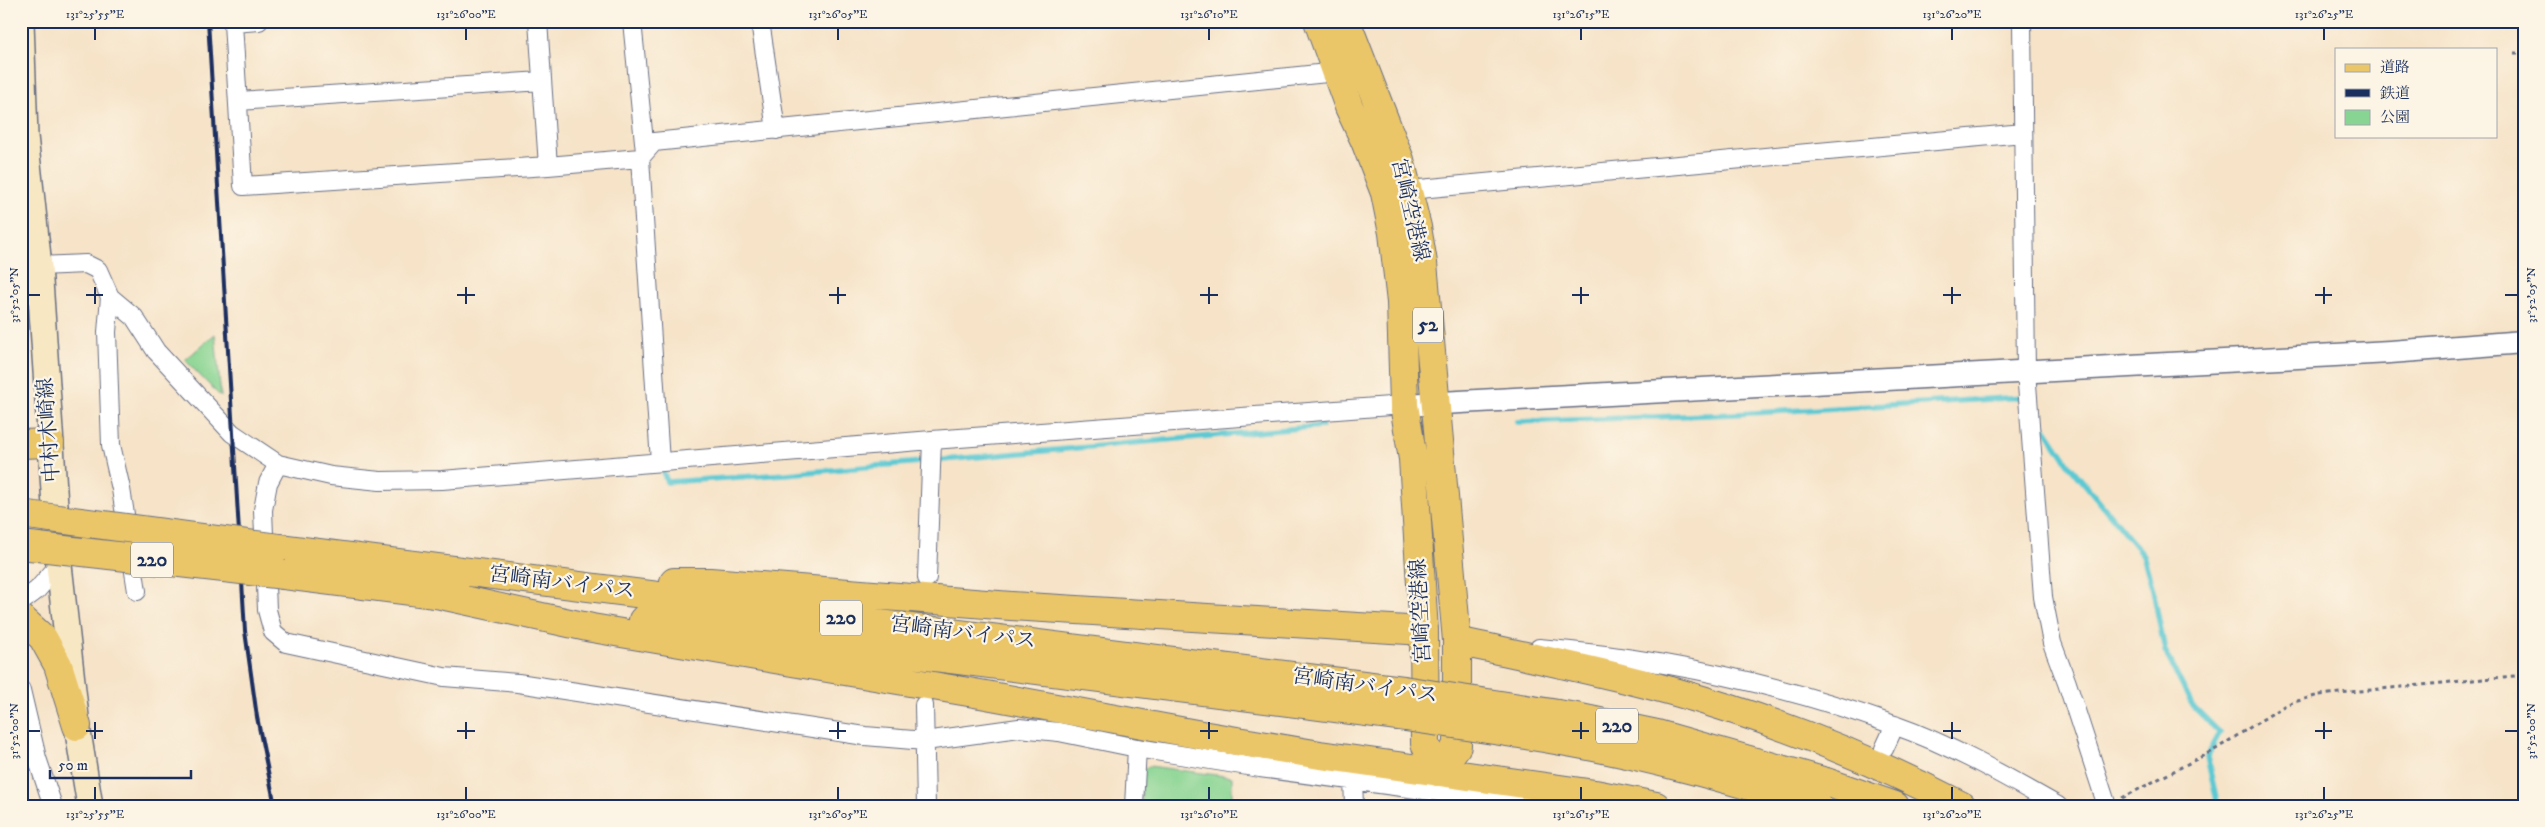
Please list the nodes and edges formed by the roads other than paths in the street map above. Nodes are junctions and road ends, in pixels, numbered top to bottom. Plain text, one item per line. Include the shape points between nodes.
1 (259, 21) edge
2 (538, 21) edge
3 (632, 21) edge
4 (760, 21) edge
5 (1318, 21) edge
6 (1346, 21) edge
7 (2022, 21) edge
8 (21, 22) edge
9 (1337, 72) junction
10 (542, 81) junction
11 (238, 101) junction
12 (24, 126) edge
13 (776, 130) junction
14 (2022, 133) junction
15 (643, 155) junction
16 (548, 166) junction
17 (1396, 192) junction
18 (30, 271) edge
19 (110, 297) junction
20 (2524, 342) edge
21 (2026, 371) junction
22 (1435, 404) junction
23 (1404, 405) junction
24 (932, 440) junction
25 (50, 443) junction
26 (21, 444) edge
27 (660, 462) junction
28 (278, 464) junction
29 (24, 514) edge
30 (21, 545) edge
31 (59, 565) junction
32 (927, 578) dead end
33 (540, 580) junction
34 (1421, 585) junction
35 (1451, 585) junction
36 (137, 591) dead end
37 (441, 595) junction
38 (21, 602) edge
39 (21, 618) edge
40 (1424, 631) junction
41 (1457, 641) junction
42 (21, 690) edge
43 (924, 705) dead end
44 (1895, 725) junction
45 (77, 726) junction
46 (925, 741) junction
47 (1137, 748) junction
48 (1884, 749) dead end
49 (1438, 772) junction
50 (1353, 779) junction
51 (1822, 794) edge
52 (52, 806) edge
53 (90, 806) edge
54 (926, 806) edge
55 (1134, 806) edge
56 (1354, 806) edge
57 (1542, 806) edge
58 (1656, 806) edge
59 (1895, 806) edge
60 (1962, 806) edge
61 (2058, 806) edge
62 (2106, 806) edge

1 - 11 street via 233,23
2 - 10 street
3 - 15 street
4 - 13 street
5 - 9 main road, 宮崎空港線 / 52
6 - 17 main road, 宮崎空港線 / 52 via 1400,160
7 - 14 street
8 - 12 main road, 中村木崎線
9 - 13 street
9 - 17 main road, 宮崎空港線 / 52
10 - 11 street
10 - 16 street
11 - 16 street via 243,186
12 - 18 main road, 中村木崎線
13 - 15 street via 654,142
14 - 17 street
14 - 21 street
15 - 16 street
15 - 27 street
17 - 22 main road, 宮崎空港線 / 52 via 1423,262
17 - 23 main road, 宮崎空港線 / 52
18 - 19 street via 86,264 98,270
18 - 25 main road, 中村木崎線
19 - 28 street via 134,317 156,351 232,433
19 - 36 street via 107,332 111,445 122,489
20 - 21 street
21 - 22 street
21 - 62 street via 2043,597 2052,643
22 - 23 street
22 - 35 main road, 宮崎空港線 / 52
23 - 24 street
23 - 34 main road, 宮崎空港線 / 52 via 1413,459
24 - 27 street
24 - 32 street
25 - 26 main road
25 - 31 main road, 中村木崎線
27 - 28 street via 442,480 388,481 331,476
28 - 46 street via 268,484 263,510 267,610 273,632 286,643 444,677 518,684 772,723
29 - 33 main road, 宮崎南バイパス / 220, bridge
30 - 37 main road, 宮崎南バイパス / 220, bridge
31 - 38 street via 37,590
31 - 45 main road, 中村木崎線
33 - 40 main road, 220 via 710,582 1031,607
33 - 51 main road, 宮崎南バイパス / 220, bridge via 1403,690 1571,716 1657,734
34 - 35 main road
34 - 40 main road, 宮崎空港線 / 52
35 - 41 main road, 宮崎空港線 / 52
37 - 49 main road via 690,646 976,693 1208,736
37 - 51 main road, 宮崎南バイパス / 220, bridge via 1398,716 1568,742 1736,781
39 - 45 main road via 43,638 58,665
40 - 49 main road, 宮崎空港線 / 52 via 1425,744
41 - 44 street via 1596,653 1739,679
41 - 49 main road, 宮崎空港線 / 52 via 1457,746
41 - 60 main road via 1560,663 1728,707 1850,752
42 - 52 street
43 - 46 street
44 - 48 street
44 - 61 street via 1948,748
45 - 53 main road, 中村木崎線
46 - 47 street via 1019,728 1059,732
46 - 54 street
47 - 50 street
47 - 55 street
49 - 58 main road
50 - 56 street
50 - 57 street
51 - 59 main road, 宮崎南バイパス / 220

